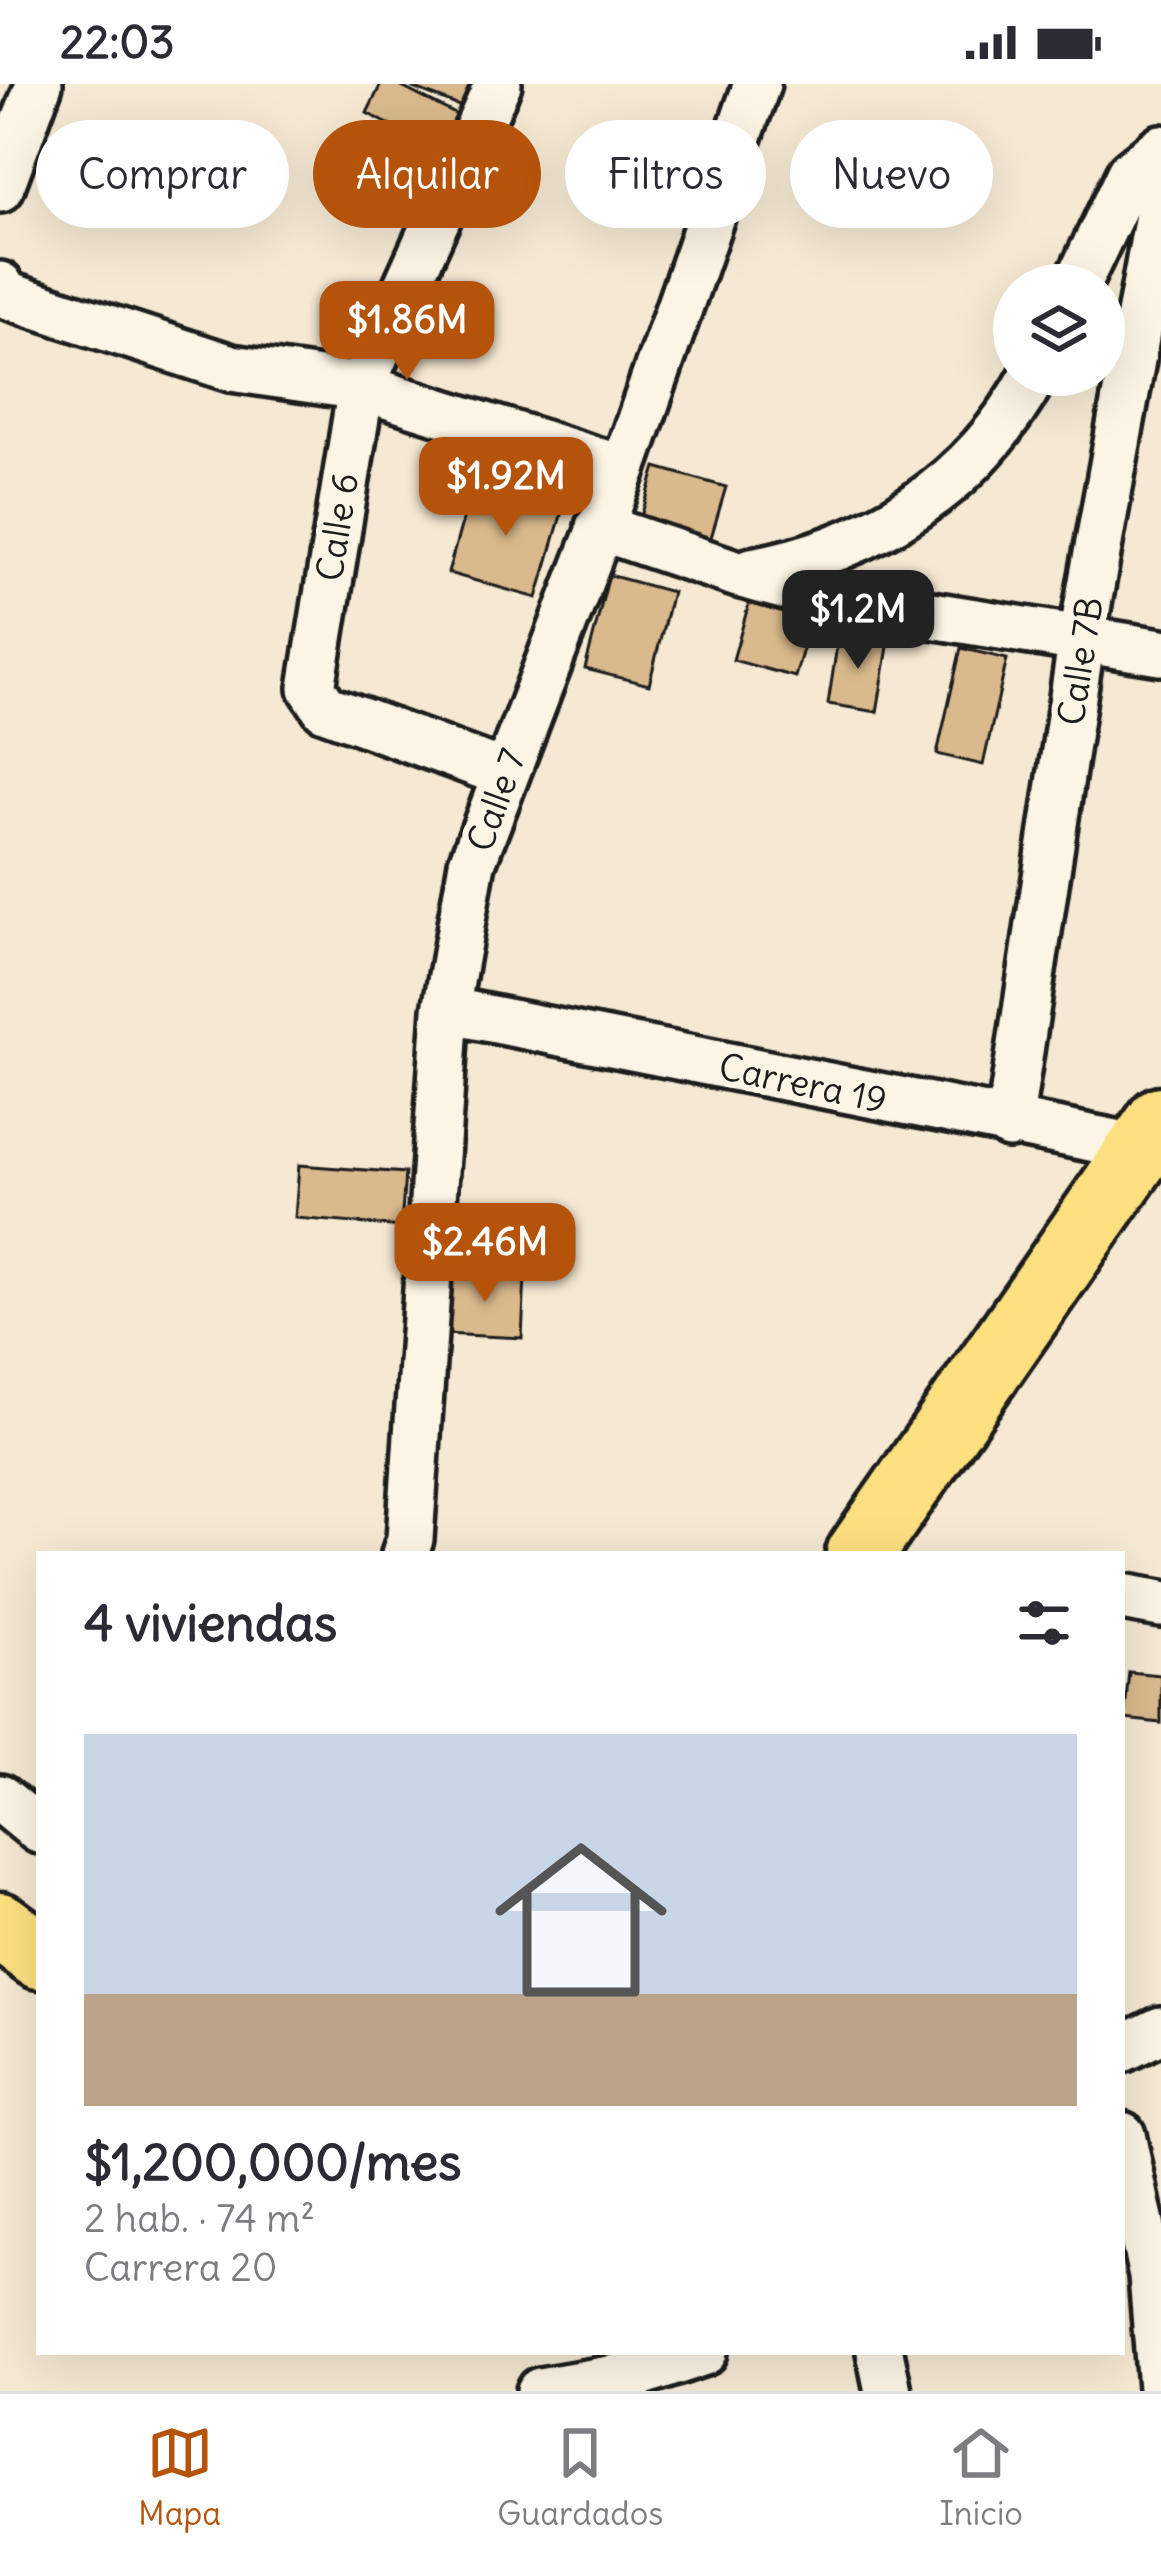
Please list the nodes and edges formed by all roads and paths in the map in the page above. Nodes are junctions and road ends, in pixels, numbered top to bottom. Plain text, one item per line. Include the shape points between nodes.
1 (39, 84) edge
2 (498, 84) edge
3 (757, 84) edge
4 (1161, 148) edge
5 (0, 189) edge
6 (1161, 199) edge
7 (1087, 264) edge
8 (0, 285) edge
9 (361, 387) junction
10 (1019, 396) edge
11 (623, 469) junction
12 (599, 527) junction
13 (738, 574) junction
14 (1082, 637) junction
15 (1161, 652) edge
16 (506, 774) junction
17 (446, 1010) junction
18 (1009, 1125) junction
19 (1155, 1140) edge
20 (418, 1549) edge
21 (862, 1551) edge
22 (1125, 1598) edge
23 (1161, 1604) edge
24 (0, 1798) edge
25 (36, 1828) edge
26 (1161, 2030) edge
27 (1125, 2048) edge
28 (1125, 2149) edge
29 (695, 2355) edge
30 (881, 2355) edge
31 (1161, 2388) edge
32 (540, 2391) edge
33 (888, 2391) edge

1 - 5 street
2 - 9 street, Calle 6
3 - 11 street, Calle 7
4 - 7 street via 1130,173
6 - 14 street, Calle 7B
8 - 9 street via 6,295 231,368
9 - 11 street
9 - 16 street, Calle 6 via 312,688 326,708
10 - 13 street via 964,472 887,526 805,562
11 - 12 street, Calle 7
12 - 13 street
12 - 16 street, Calle 7
13 - 14 street via 832,598
14 - 15 street
14 - 18 street, Calle 7B
16 - 17 street, Calle 7 via 472,862
17 - 18 street, Carrera 19
17 - 20 street, Calle 7
18 - 19 street, Carrera 19
19 - 21 main road
22 - 23 street
24 - 25 street
26 - 27 street
28 - 31 street via 1152,2276
29 - 32 street via 640,2374
30 - 33 street

